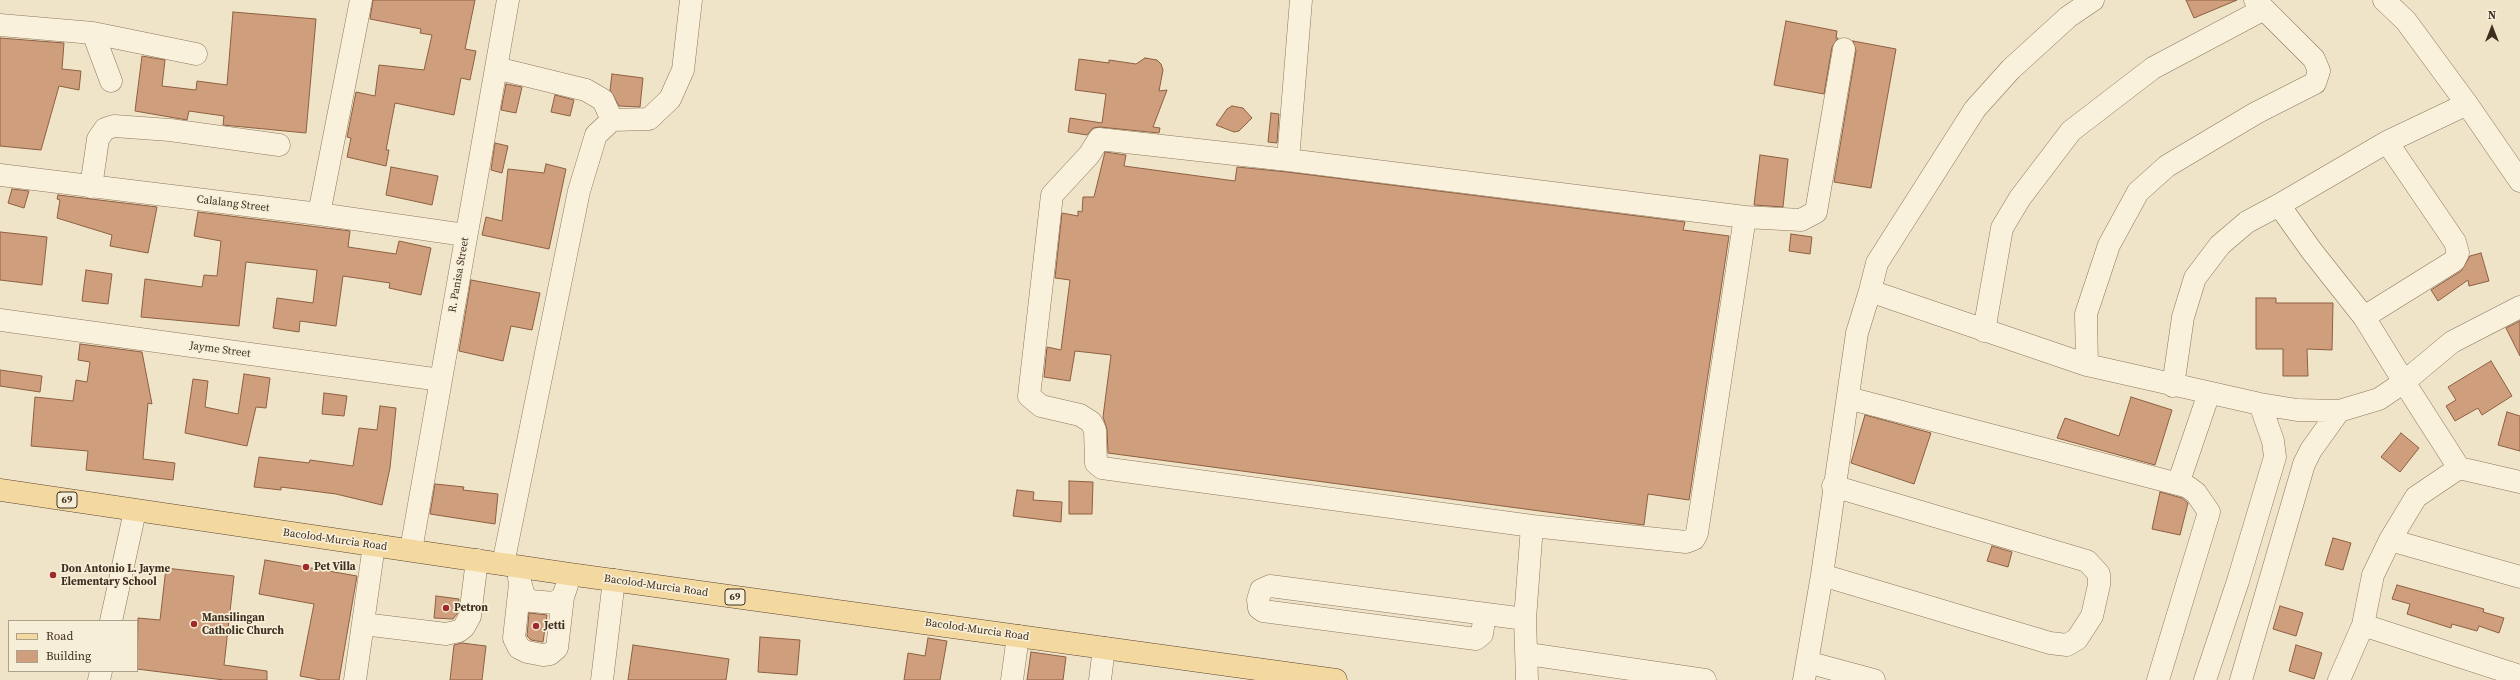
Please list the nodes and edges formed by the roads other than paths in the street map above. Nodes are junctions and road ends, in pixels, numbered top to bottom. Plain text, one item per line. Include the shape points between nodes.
1 (361, 0) edge
2 (508, 0) edge
3 (691, 0) edge
4 (1301, 0) edge
5 (2093, 0) edge
6 (2384, 0) edge
7 (2260, 4) edge
8 (0, 25) edge
9 (93, 33) junction
10 (1844, 49) dead end
11 (196, 54) dead end
12 (496, 68) junction
13 (111, 81) dead end
14 (2467, 104) junction
15 (612, 120) junction
16 (2386, 142) junction
17 (279, 145) dead end
18 (1288, 160) junction
19 (0, 175) edge
20 (2520, 181) edge
21 (91, 187) junction
22 (2279, 204) junction
23 (319, 214) junction
24 (1745, 217) junction
25 (465, 235) junction
26 (1870, 291) junction
27 (2520, 307) edge
28 (2364, 317) junction
29 (0, 320) edge
30 (1984, 331) junction
31 (2087, 365) junction
32 (441, 380) junction
33 (2404, 382) junction
34 (2173, 386) junction
35 (2209, 393) junction
36 (1848, 398) junction
37 (2260, 404) junction
38 (2339, 412) junction
39 (2275, 457) junction
40 (2304, 464) junction
41 (2459, 468) junction
42 (2520, 482) edge
43 (2178, 484) junction
44 (1833, 486) junction
45 (0, 490) edge
46 (134, 511) junction
47 (1532, 526) junction
48 (2390, 540) junction
49 (374, 545) junction
50 (410, 550) junction
51 (477, 560) junction
52 (514, 571) junction
53 (570, 574) junction
54 (1822, 575) junction
55 (2520, 577) edge
56 (614, 580) junction
57 (2238, 581) junction
58 (2268, 589) junction
59 (1341, 596) junction
60 (563, 597) junction
61 (1485, 614) junction
62 (1339, 619) junction
63 (1525, 619) junction
64 (111, 620) edge
65 (363, 624) junction
66 (2363, 625) junction
67 (1018, 636) junction
68 (1104, 648) junction
69 (1528, 654) junction
70 (1805, 671) edge
71 (2520, 676) edge
72 (355, 680) edge
73 (602, 680) edge
74 (1012, 680) edge
75 (1100, 680) edge
76 (1336, 680) edge
77 (1527, 680) edge
78 (1705, 680) edge
79 (1874, 680) edge
80 (2158, 680) edge
81 (2205, 680) edge
82 (2241, 680) edge
83 (2338, 680) edge

1 - 23 street
2 - 12 street, R. Panisa Street
3 - 15 street via 684,70 670,99 649,119
4 - 18 street
5 - 26 street via 2068,17 2011,69 1975,110 1877,263
6 - 14 street via 2406,22
7 - 30 street via 2153,68 2071,131 2020,198 2002,228
7 - 31 street via 2314,59 2319,71 2315,83 2256,113 2167,166 2138,192 2109,245 2086,314
8 - 9 street
9 - 11 street
9 - 13 street
10 - 24 street via 1816,212 1801,220
12 - 15 street via 586,90 602,100
12 - 25 street, R. Panisa Street
14 - 16 street
14 - 20 street
15 - 52 street via 596,135 579,191
16 - 22 street
16 - 28 street via 2455,242 2458,253 2454,261
17 - 21 street via 170,130 114,126 105,129 98,139
18 - 24 street
18 - 47 street via 1099,139 1089,156 1052,195 1029,396 1041,406 1080,416 1091,422 1095,430 1096,463 1102,468
19 - 21 street, Calalang Street
21 - 23 street, Calalang Street
22 - 28 street via 2311,250
22 - 34 street via 2247,222 2220,245 2195,278 2183,317
23 - 25 street, Calalang Street
24 - 47 street via 1697,533 1694,539 1686,542
25 - 32 street, R. Panisa Street
26 - 30 street
26 - 36 street via 1857,333
27 - 33 street via 2452,342
28 - 33 street
29 - 32 street, Jayme Street
30 - 31 street
31 - 34 street
32 - 50 street, R. Panisa Street
33 - 38 street via 2379,399
33 - 41 street
34 - 35 street
35 - 37 street
35 - 43 street
36 - 43 street
36 - 44 street
37 - 38 street via 2297,410
37 - 39 street via 2273,441
38 - 40 street via 2311,450
39 - 40 street
39 - 57 street
40 - 58 street
41 - 42 street
41 - 48 street via 2416,497
43 - 80 street via 2196,493 2208,512
44 - 54 street
44 - 54 street via 2087,561 2099,574 2099,585 2092,616 2077,639 2067,645 2050,643
45 - 46 main road, Bacolod-Murcia Road / 69
46 - 49 main road, Bacolod-Murcia Road / 69
46 - 64 street
47 - 63 street
48 - 55 street
48 - 66 street via 2373,575
49 - 50 main road, Bacolod-Murcia Road / 69
49 - 65 street
50 - 51 main road, Bacolod-Murcia Road / 69
51 - 52 main road, Bacolod-Murcia Road / 69
51 - 65 street via 470,616 459,631 446,634
52 - 53 main road, Bacolod-Murcia Road / 69
52 - 60 street via 524,596 531,601 554,603
52 - 60 street via 514,638 519,648 543,655 550,654 557,648
53 - 56 main road, Bacolod-Murcia Road / 69
53 - 60 street
54 - 70 street
56 - 67 main road, Bacolod-Murcia Road / 69
56 - 73 street
57 - 58 street
57 - 81 street
58 - 82 street
59 - 61 street
59 - 62 street
59 - 62 street via 1270,586 1261,590 1258,600 1263,611
61 - 62 street via 1482,634 1476,639
61 - 63 street
63 - 69 street
65 - 72 street
66 - 71 street
66 - 83 street
67 - 68 main road, Bacolod-Murcia Road / 69
67 - 74 street
68 - 75 street
68 - 76 main road, Bacolod-Murcia Road / 69
69 - 77 street
69 - 78 street
70 - 79 street

